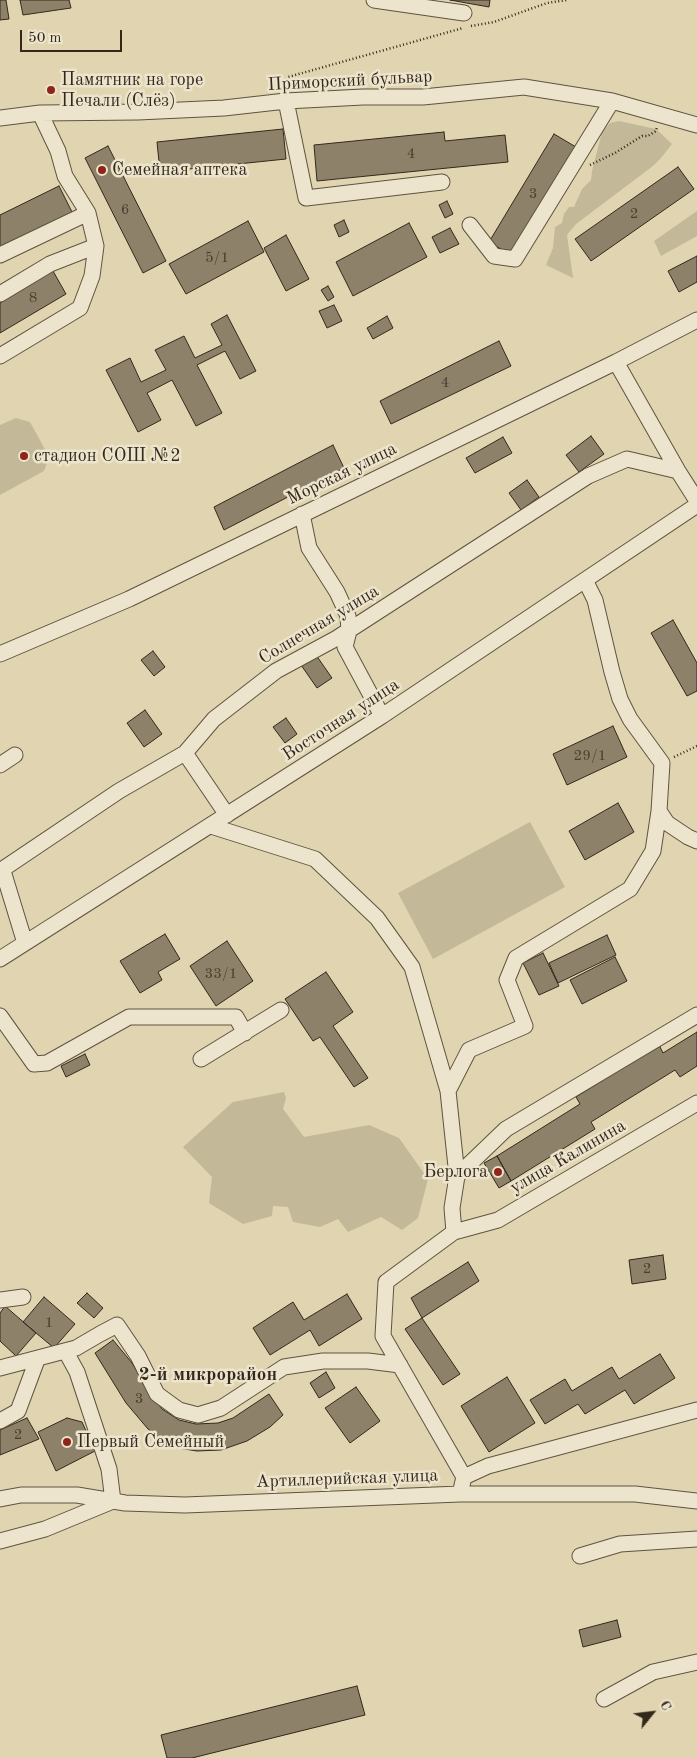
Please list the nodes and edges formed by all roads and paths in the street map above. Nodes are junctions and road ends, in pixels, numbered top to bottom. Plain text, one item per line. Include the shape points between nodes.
1 (374, 0) edge
2 (566, 0) edge
3 (464, 13) dead end
4 (286, 101) junction
5 (612, 101) junction
6 (40, 113) junction
7 (662, 115) junction
8 (0, 118) edge
9 (697, 125) edge
10 (584, 168) dead end
11 (442, 182) dead end
12 (88, 213) junction
13 (470, 225) dead end
14 (96, 246) junction
15 (0, 255) edge
16 (0, 294) edge
17 (697, 320) edge
18 (0, 356) edge
19 (616, 362) junction
20 (678, 471) junction
21 (697, 501) edge
22 (697, 505) edge
23 (302, 514) junction
24 (584, 580) junction
25 (349, 630) junction
26 (0, 654) edge
27 (382, 716) junction
28 (697, 746) edge
29 (185, 753) junction
30 (15, 754) dead end
31 (662, 763) junction
32 (0, 765) edge
33 (660, 811) junction
34 (227, 815) junction
35 (210, 826) junction
36 (697, 841) edge
37 (1, 871) edge
38 (25, 943) junction
39 (0, 958) edge
40 (281, 1010) dead end
41 (697, 1014) edge
42 (0, 1016) edge
43 (245, 1032) junction
44 (201, 1059) dead end
45 (448, 1092) junction
46 (697, 1103) edge
47 (456, 1176) junction
48 (454, 1232) junction
49 (23, 1297) dead end
50 (0, 1300) edge
51 (66, 1352) junction
52 (37, 1360) junction
53 (400, 1364) junction
54 (0, 1368) edge
55 (697, 1410) edge
56 (0, 1421) edge
57 (464, 1477) junction
58 (460, 1494) junction
59 (0, 1499) edge
60 (113, 1501) junction
61 (697, 1501) edge
62 (697, 1539) edge
63 (0, 1541) edge
64 (580, 1556) dead end
65 (697, 1662) edge
66 (604, 1699) dead end

1 - 3 street
2 - 4 path via 288,77
4 - 5 street, Приморский бульвар via 423,96 524,87
4 - 6 street, Приморский бульвар via 214,109
4 - 11 street via 306,198
5 - 7 street, Приморский бульвар
5 - 13 street via 515,259 494,256
6 - 8 street, Приморский бульвар
6 - 12 street via 58,151 65,176
7 - 9 street, Приморский бульвар
7 - 10 path via 656,131
12 - 14 street
12 - 15 street
14 - 16 street via 50,264
14 - 18 street via 92,276 80,308
17 - 19 street, Морская улица
19 - 20 street
19 - 23 street, Морская улица
20 - 21 street
20 - 25 street, Солнечная улица via 627,459 588,476
22 - 24 street, Восточная улица
23 - 25 street via 309,548 341,600 348,616
23 - 26 street, Морская улица via 129,599
24 - 27 street, Восточная улица
24 - 31 street via 595,600 620,698 630,719
25 - 27 street via 345,647
25 - 29 street, Солнечная улица via 276,671 214,719
27 - 34 street, Восточная улица
28 - 31 path
29 - 34 street
29 - 37 street, Солнечная улица via 119,792
30 - 32 street
31 - 33 street
33 - 36 street via 668,823
33 - 45 street via 653,851 630,889 516,958 507,980 524,1026 469,1050
34 - 35 street, Восточная улица
35 - 38 street, Восточная улица
35 - 45 street via 315,859 377,918 412,967
37 - 38 street
38 - 39 street, Восточная улица
40 - 43 street
41 - 47 street via 506,1129
42 - 43 street via 34,1064 47,1063 129,1017 236,1017
43 - 44 street
45 - 47 street
46 - 48 street, улица Калинина via 498,1220
47 - 48 street via 452,1208
48 - 53 street via 386,1282 383,1336
49 - 50 street
51 - 52 street
51 - 53 street via 118,1325 157,1394 179,1410 198,1415 221,1408 284,1367 323,1361
51 - 60 street via 77,1372 109,1469
52 - 54 street
52 - 56 street via 18,1411
53 - 57 street
55 - 57 street via 488,1466
57 - 58 street
58 - 60 street, Артиллерийская улица via 185,1505
58 - 61 street, Артиллерийская улица via 635,1494
59 - 60 street, Артиллерийская улица via 21,1495 77,1495
60 - 63 street via 45,1529
62 - 64 street via 620,1544
65 - 66 street via 653,1672

